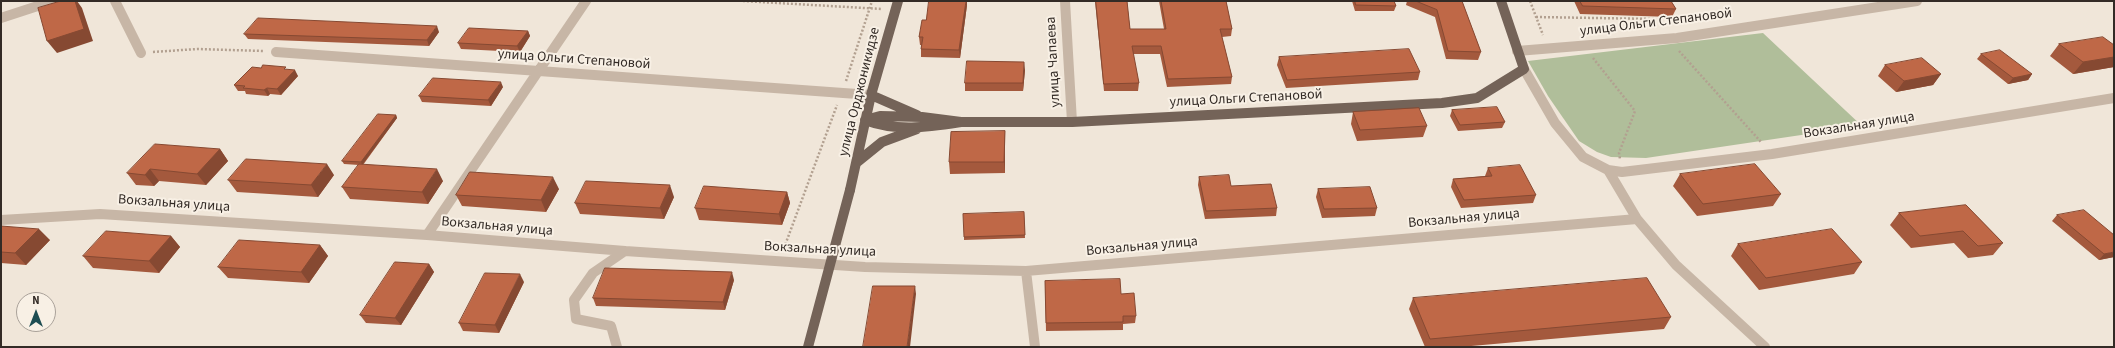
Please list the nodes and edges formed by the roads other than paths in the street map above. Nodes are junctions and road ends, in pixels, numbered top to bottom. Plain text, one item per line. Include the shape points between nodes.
1 (53, 1) edge
2 (115, 1) edge
3 (586, 1) edge
4 (1065, 1) edge
5 (1501, 1) edge
6 (1916, 1) edge
7 (897, 5) edge
8 (1, 18) edge
9 (1517, 51) junction
10 (276, 52) road end
11 (140, 53) road end
12 (1524, 69) junction
13 (537, 72) junction
14 (871, 95) junction
15 (2114, 98) edge
16 (865, 120) junction
17 (922, 122) junction
18 (1072, 122) junction
19 (856, 163) junction
20 (1608, 170) junction
21 (1637, 219) junction
22 (1, 220) edge
23 (427, 235) junction
24 (625, 251) junction
25 (1026, 271) junction
26 (617, 347) edge
27 (808, 347) edge
28 (1035, 347) edge
29 (1765, 347) edge

1 - 8 street
2 - 11 street
3 - 13 street
4 - 18 street, улица Чапаева
5 - 9 main road
6 - 9 street, улица Ольги Степановой via 1668,38
7 - 14 main road, улица Орджоникидзе
9 - 12 main road
10 - 13 street, улица Ольги Степановой
12 - 18 main road, улица Ольги Степановой via 1477,98 1442,103
12 - 20 street via 1555,123 1583,157
13 - 14 street, улица Ольги Степановой
13 - 23 street
14 - 16 main road, улица Орджоникидзе
14 - 17 main road
15 - 20 street, Вокзальная улица via 1772,154 1622,172
16 - 17 main road via 880,116
16 - 19 main road, улица Орджоникидзе
17 - 18 main road, улица Ольги Степановой
17 - 19 main road via 882,142
19 - 27 main road, улица Орджоникидзе, bridge
20 - 21 street
21 - 25 street, Вокзальная улица
21 - 29 street via 1676,265
22 - 23 street, Вокзальная улица via 100,214
23 - 24 street, Вокзальная улица
24 - 25 street, Вокзальная улица via 865,267
24 - 26 street via 593,272 574,300 576,318 611,326
25 - 28 street

